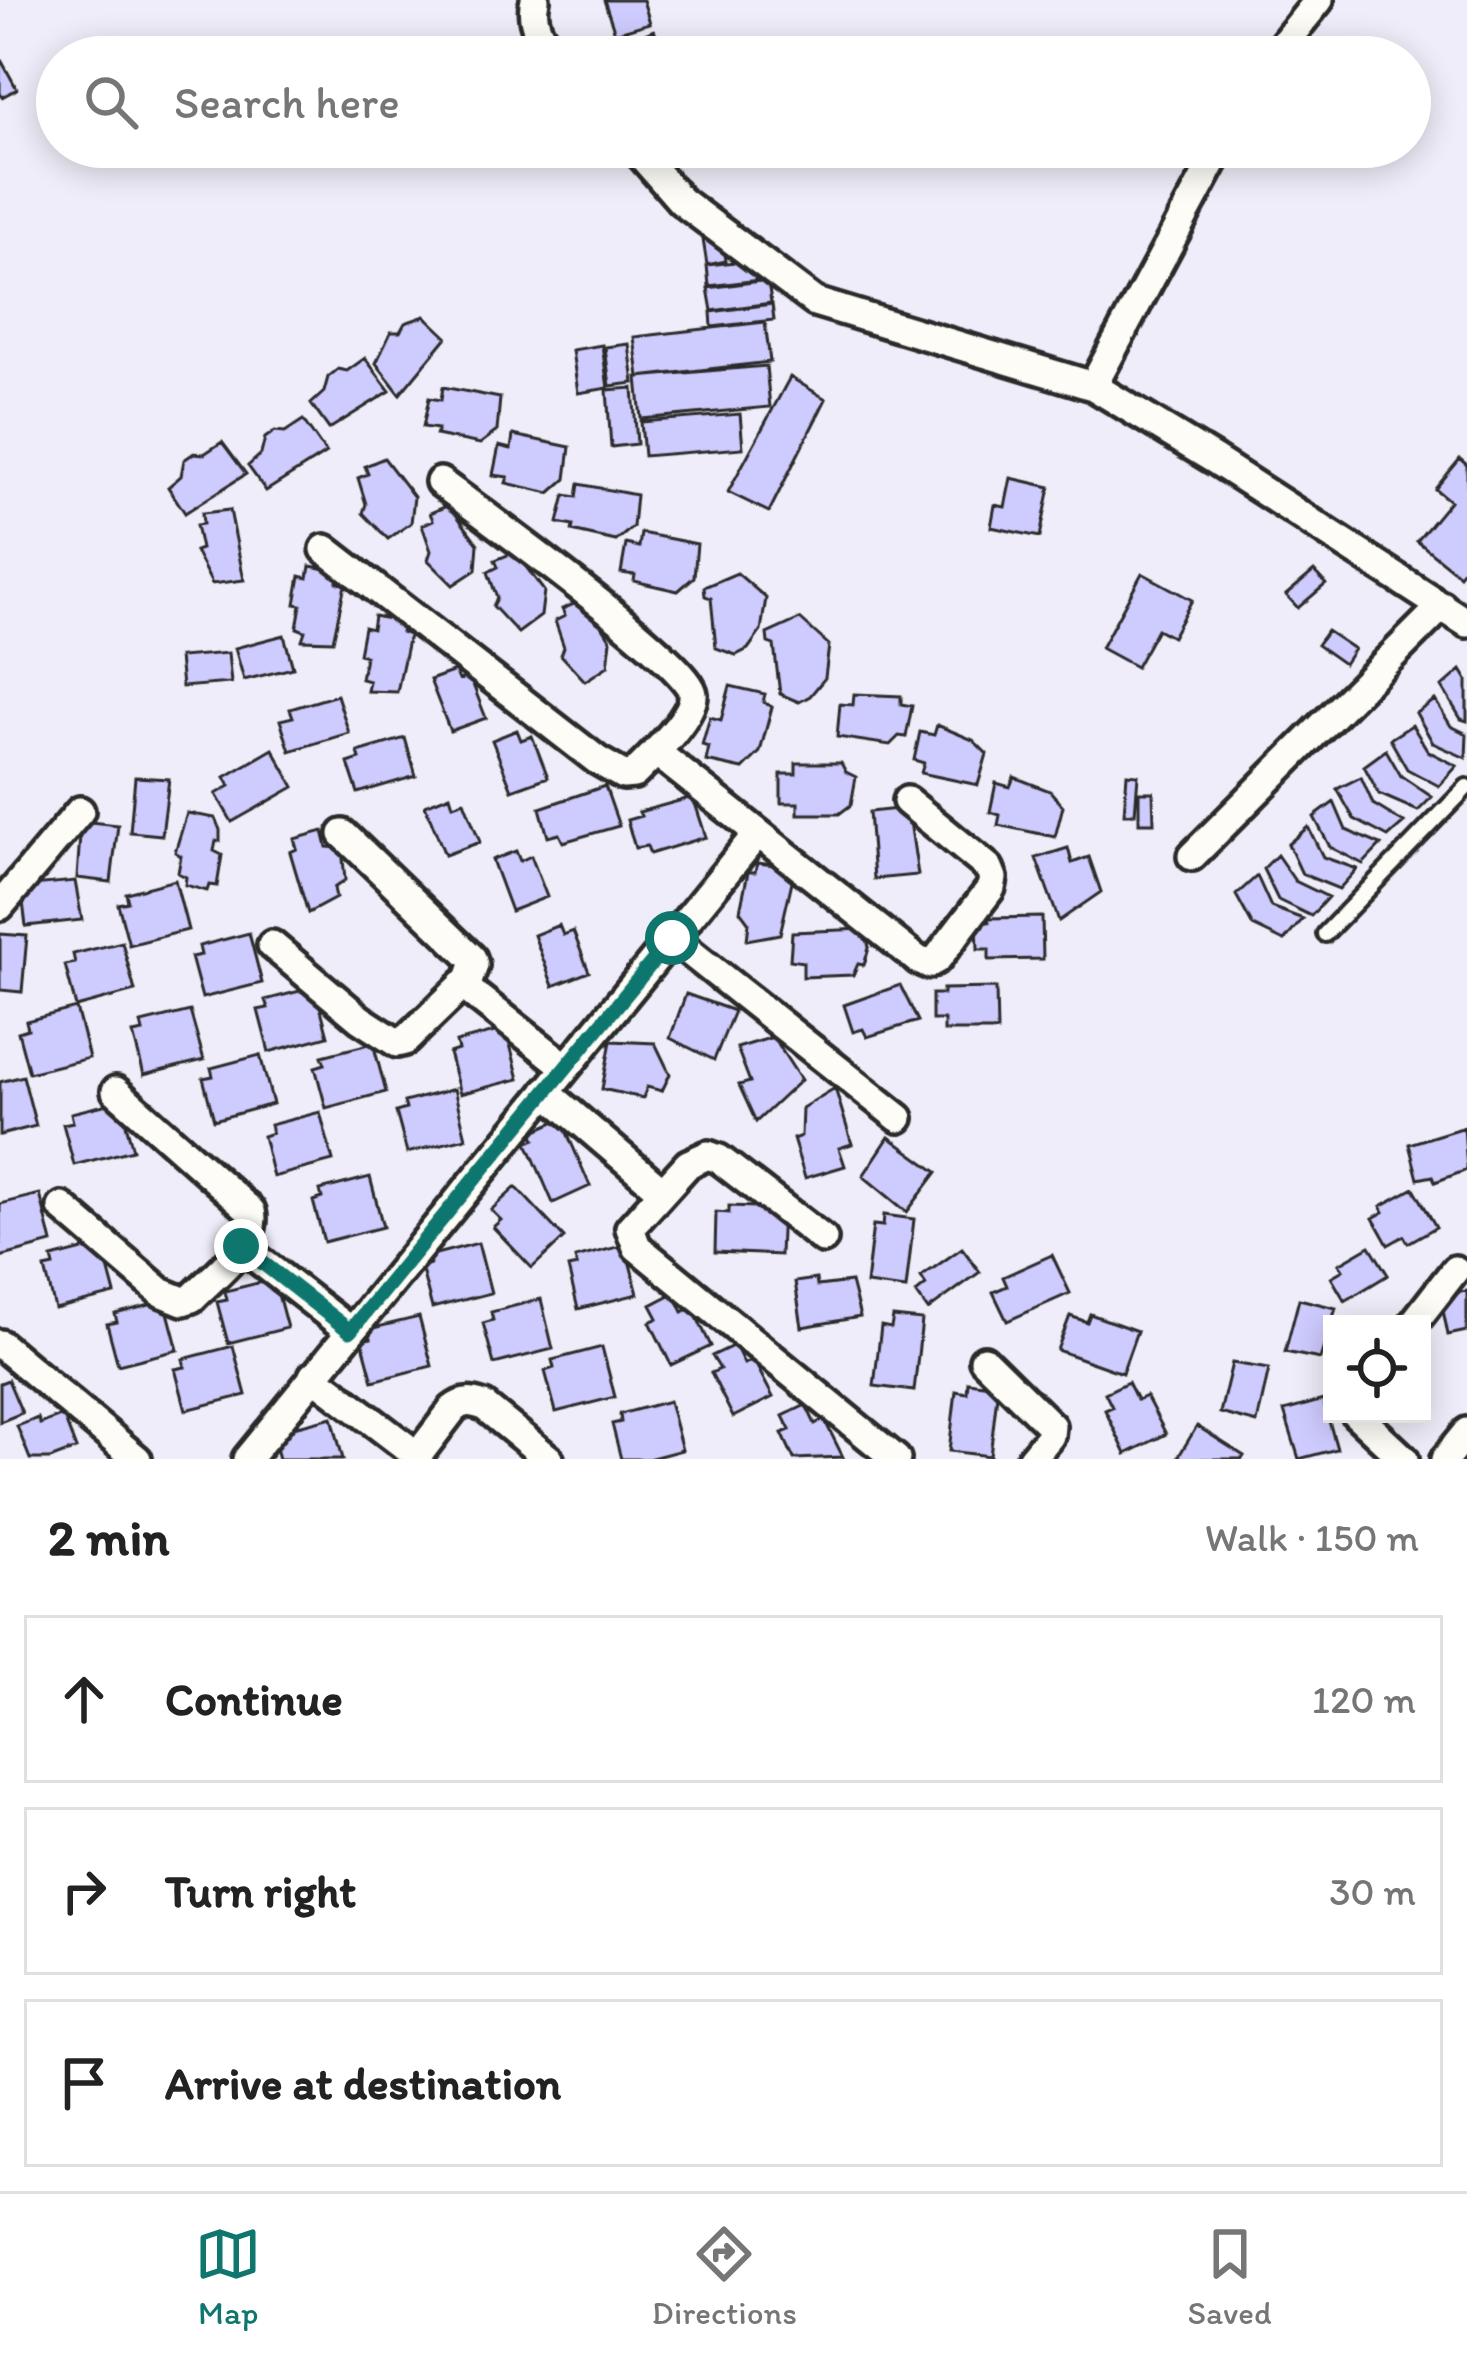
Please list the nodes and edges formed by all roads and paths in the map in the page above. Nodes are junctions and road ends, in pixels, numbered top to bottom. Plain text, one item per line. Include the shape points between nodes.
1 (535, 0) edge
2 (1318, 0) edge
3 (539, 36) edge
4 (1290, 36) edge
5 (652, 168) edge
6 (1211, 168) edge
7 (1093, 386) junction
8 (440, 482) dead end
9 (325, 549) dead end
10 (1442, 606) junction
11 (1467, 623) edge
12 (656, 752) junction
13 (1467, 787) edge
14 (907, 801) dead end
15 (80, 811) dead end
16 (343, 834) dead end
17 (758, 834) junction
18 (1192, 856) dead end
19 (0, 906) edge
20 (1325, 934) dead end
21 (672, 938) junction
22 (272, 945) dead end
23 (462, 986) junction
24 (566, 1067) junction
25 (116, 1091) dead end
26 (546, 1092) junction
27 (899, 1118) dead end
28 (661, 1190) junction
29 (62, 1207) dead end
30 (824, 1239) dead end
31 (241, 1246) junction
32 (1454, 1270) dead end
33 (1420, 1315) edge
34 (350, 1331) junction
35 (0, 1344) edge
36 (984, 1360) dead end
37 (314, 1376) junction
38 (1365, 1423) edge
39 (1467, 1432) edge
40 (1396, 1456) edge
41 (417, 1457) edge
42 (137, 1459) edge
43 (247, 1459) edge
44 (549, 1459) edge
45 (896, 1459) edge
46 (1031, 1459) edge
47 (1445, 1459) edge

1 - 3 street
2 - 4 street
5 - 7 street via 681,201 815,302
6 - 7 street
7 - 10 street
8 - 12 street via 686,678 691,708
9 - 12 street via 611,770 634,774
10 - 11 street
10 - 18 street
12 - 17 street
13 - 20 lane
14 - 17 street via 993,878 928,964
15 - 19 street
16 - 23 street via 472,958
17 - 21 street
21 - 24 street
21 - 27 street
22 - 23 street via 398,1043
23 - 24 street
24 - 26 street
25 - 31 street via 251,1211
26 - 28 street
26 - 34 street
28 - 30 street via 708,1155
28 - 45 street via 630,1228 637,1247
29 - 31 street via 161,1292 183,1301
31 - 34 street
32 - 33 street
34 - 37 street
35 - 42 street
36 - 46 street via 1051,1426
37 - 41 street
37 - 43 street
38 - 40 street
39 - 47 street
41 - 44 street via 453,1409 473,1402

